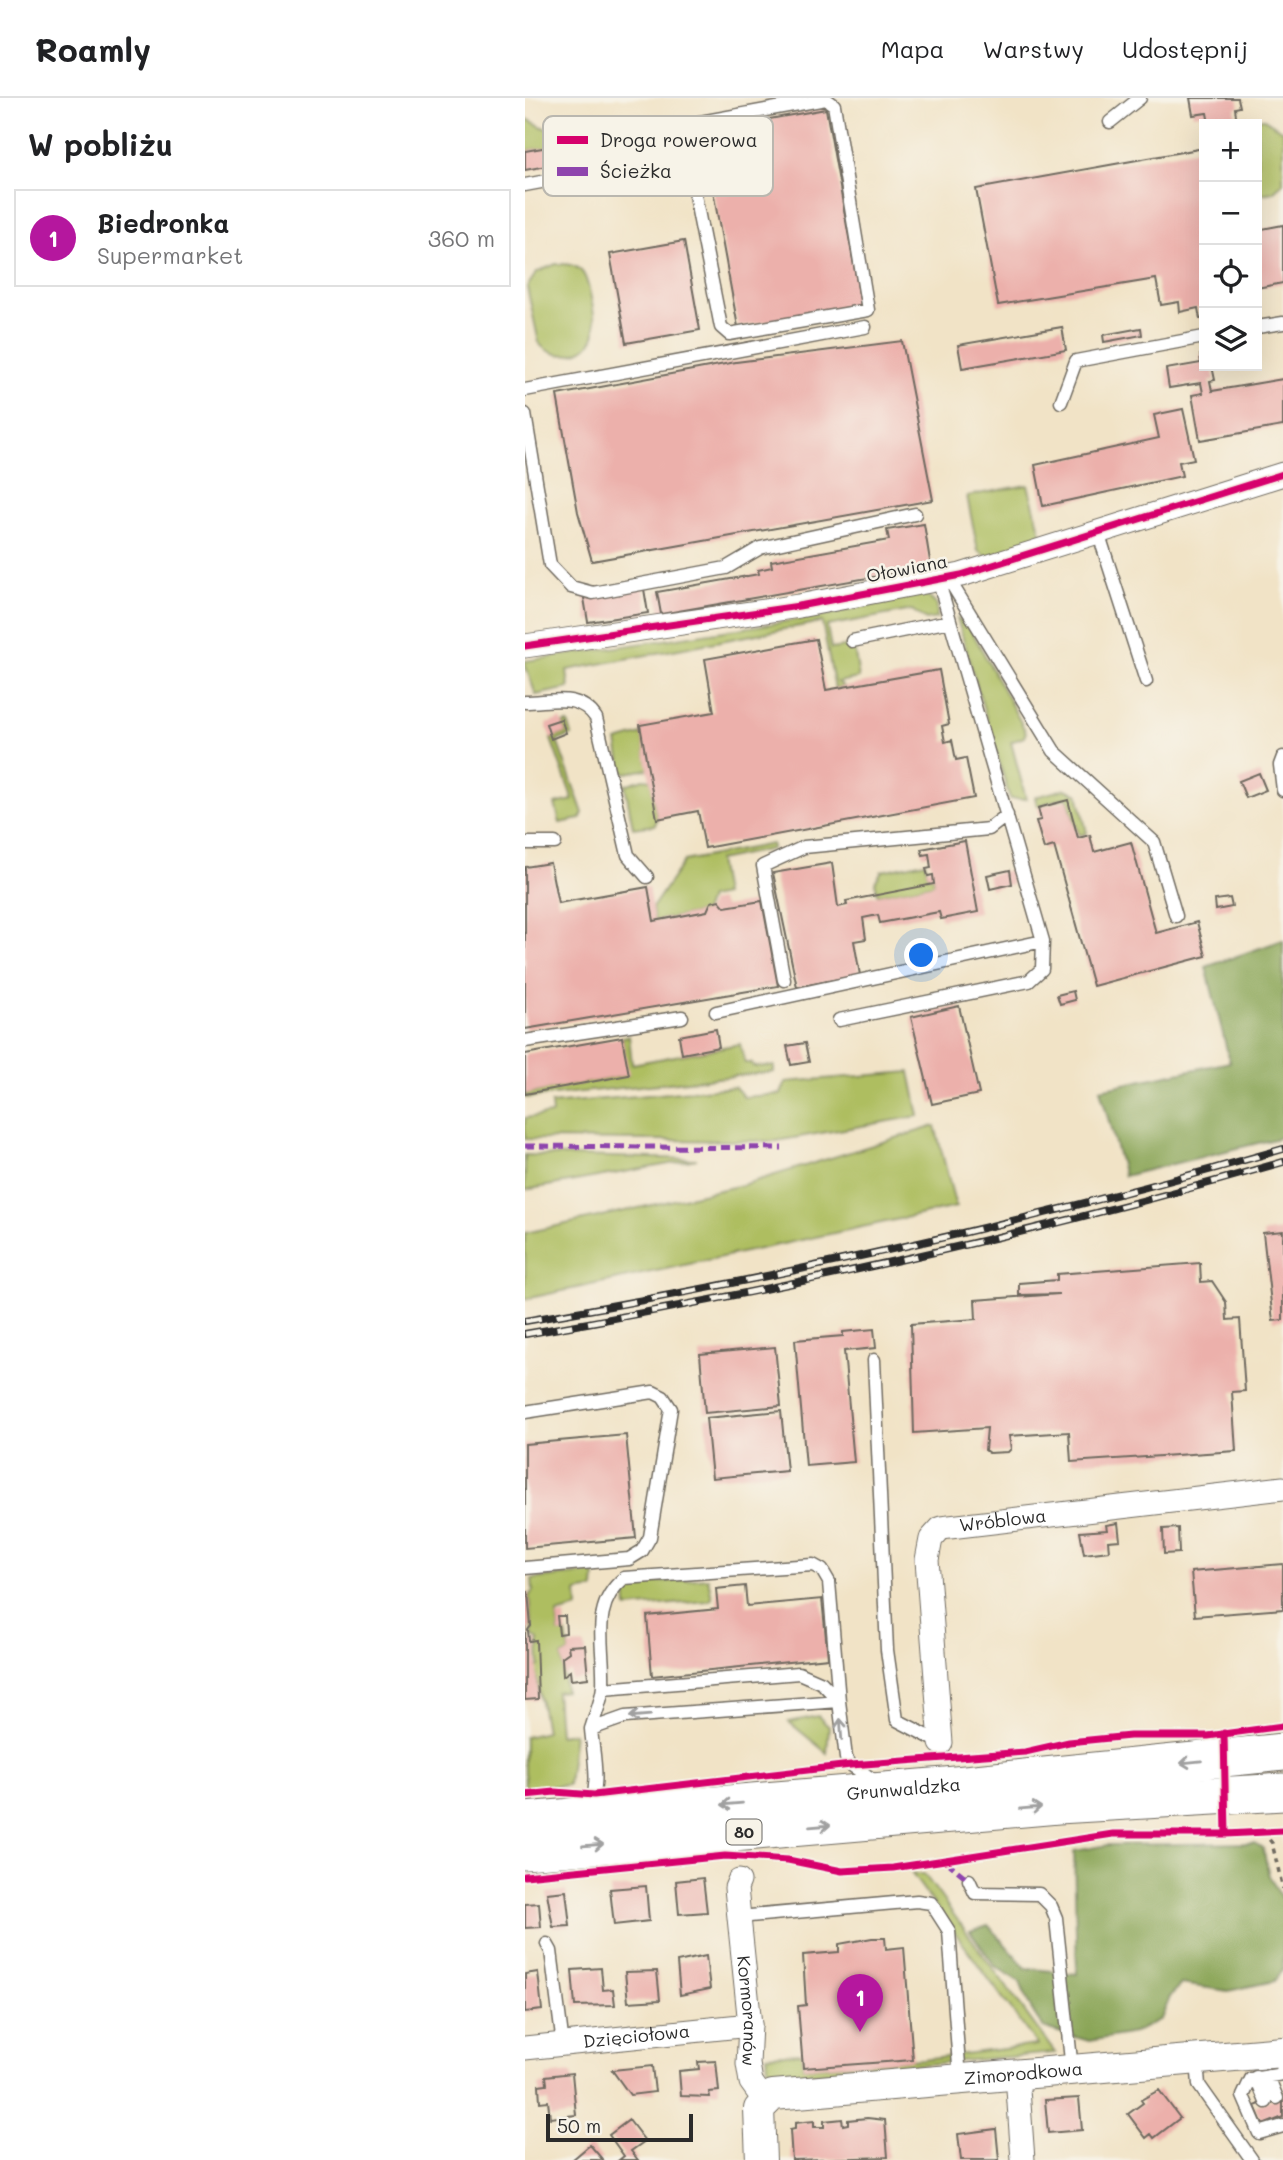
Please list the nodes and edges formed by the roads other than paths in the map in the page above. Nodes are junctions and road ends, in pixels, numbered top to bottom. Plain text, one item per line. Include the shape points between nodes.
1 (1140, 98) edge
2 (733, 116) edge
3 (1109, 122) dead end
4 (543, 182) edge
5 (525, 185) edge
6 (695, 196) edge
7 (1283, 323) edge
8 (1262, 326) edge
9 (865, 327) dead end
10 (1199, 338) edge
11 (525, 390) edge
12 (1061, 402) dead end
13 (525, 414) edge
14 (1283, 474) edge
15 (915, 514) dead end
16 (1098, 532) junction
17 (943, 578) junction
18 (950, 621) junction
19 (852, 641) dead end
20 (525, 646) edge
21 (1146, 681) dead end
22 (525, 702) edge
23 (1283, 757) edge
24 (1283, 790) edge
25 (1007, 816) junction
26 (525, 843) edge
27 (555, 843) dead end
28 (647, 877) dead end
29 (1176, 916) dead end
30 (1043, 942) junction
31 (784, 980) dead end
32 (716, 1012) dead end
33 (682, 1017) dead end
34 (839, 1020) dead end
35 (525, 1041) edge
36 (874, 1360) dead end
37 (525, 1412) edge
38 (1283, 1488) edge
39 (525, 1569) edge
40 (603, 1689) junction
41 (839, 1701) junction
42 (591, 1729) junction
43 (941, 1743) joint
44 (1283, 1752) edge
45 (898, 1790) junction
46 (1283, 1791) edge
47 (584, 1816) junction
48 (525, 1821) edge
49 (525, 1851) edge
50 (969, 1880) dead end
51 (739, 1881) dead end
52 (740, 1917) junction
53 (547, 1944) dead end
54 (750, 2025) junction
55 (563, 2045) junction
56 (525, 2048) edge
57 (1197, 2060) junction
58 (1275, 2069) edge
59 (1073, 2070) junction
60 (1017, 2075) junction
61 (960, 2079) junction
62 (1271, 2100) dead end
63 (764, 2101) junction
64 (1278, 2125) edge
65 (761, 2160) edge
66 (1023, 2160) edge
67 (1252, 2160) edge

1 - 3 lane
2 - 6 lane via 826,99 834,105 868,310 729,334 721,327
4 - 5 lane
7 - 8 lane
9 - 11 lane
10 - 12 lane via 1076,361
13 - 15 lane via 550,565 571,587 593,593 726,568 760,548
14 - 16 street, Ołowiana
16 - 17 street, Ołowiana
16 - 21 lane
17 - 18 lane
17 - 20 street, Ołowiana via 799,606
17 - 29 lane via 1055,751 1154,842
18 - 19 lane
18 - 25 lane
22 - 28 lane via 577,700 587,705 596,718 628,855
23 - 24 lane
25 - 30 lane
25 - 31 lane via 989,829 804,847 763,866
26 - 27 lane
30 - 32 lane
30 - 34 lane via 1042,969 1028,981
33 - 35 lane
36 - 43 lane via 887,1650 897,1720
37 - 39 lane via 653,1392 671,1409 650,1537 642,1551 629,1559
38 - 43 street, Wróblowa via 941,1528 931,1539 927,1560
40 - 41 lane via 799,1673 822,1682
40 - 41 lane via 602,1606 608,1591 624,1578 813,1565 829,1582
40 - 42 lane
41 -> 42 lane via 625,1717
45 -> 41 lane via 872,1781 851,1765 842,1749
42 - 47 lane via 594,1795
44 -> 45 main road, Grunwaldzka / 80
45 -> 47 main road, Grunwaldzka / 80
49 -> 46 main road, Grunwaldzka / 80 via 1058,1805
47 - 48 main road, Grunwaldzka / 80
50 - 59 lane via 975,1893 1039,1894 1051,1906
51 - 52 street, Kormoranów
52 - 54 street, Kormoranów
52 - 61 lane via 931,1903 949,1931
53 - 55 lane
54 - 55 street, Dzięciołowa
54 - 63 street, Kormoranów via 748,2064 755,2091
55 - 56 street, Dzięciołowa
57 - 58 street, Zimorodkowa
57 - 59 street, Zimorodkowa
57 - 67 lane via 1199,2084
58 - 62 lane
58 - 64 lane via 1243,2090 1259,2133
59 - 60 street, Zimorodkowa
60 - 61 street, Zimorodkowa
60 - 66 street
61 - 63 street, Zimorodkowa via 773,2095
63 - 65 street via 759,2109

